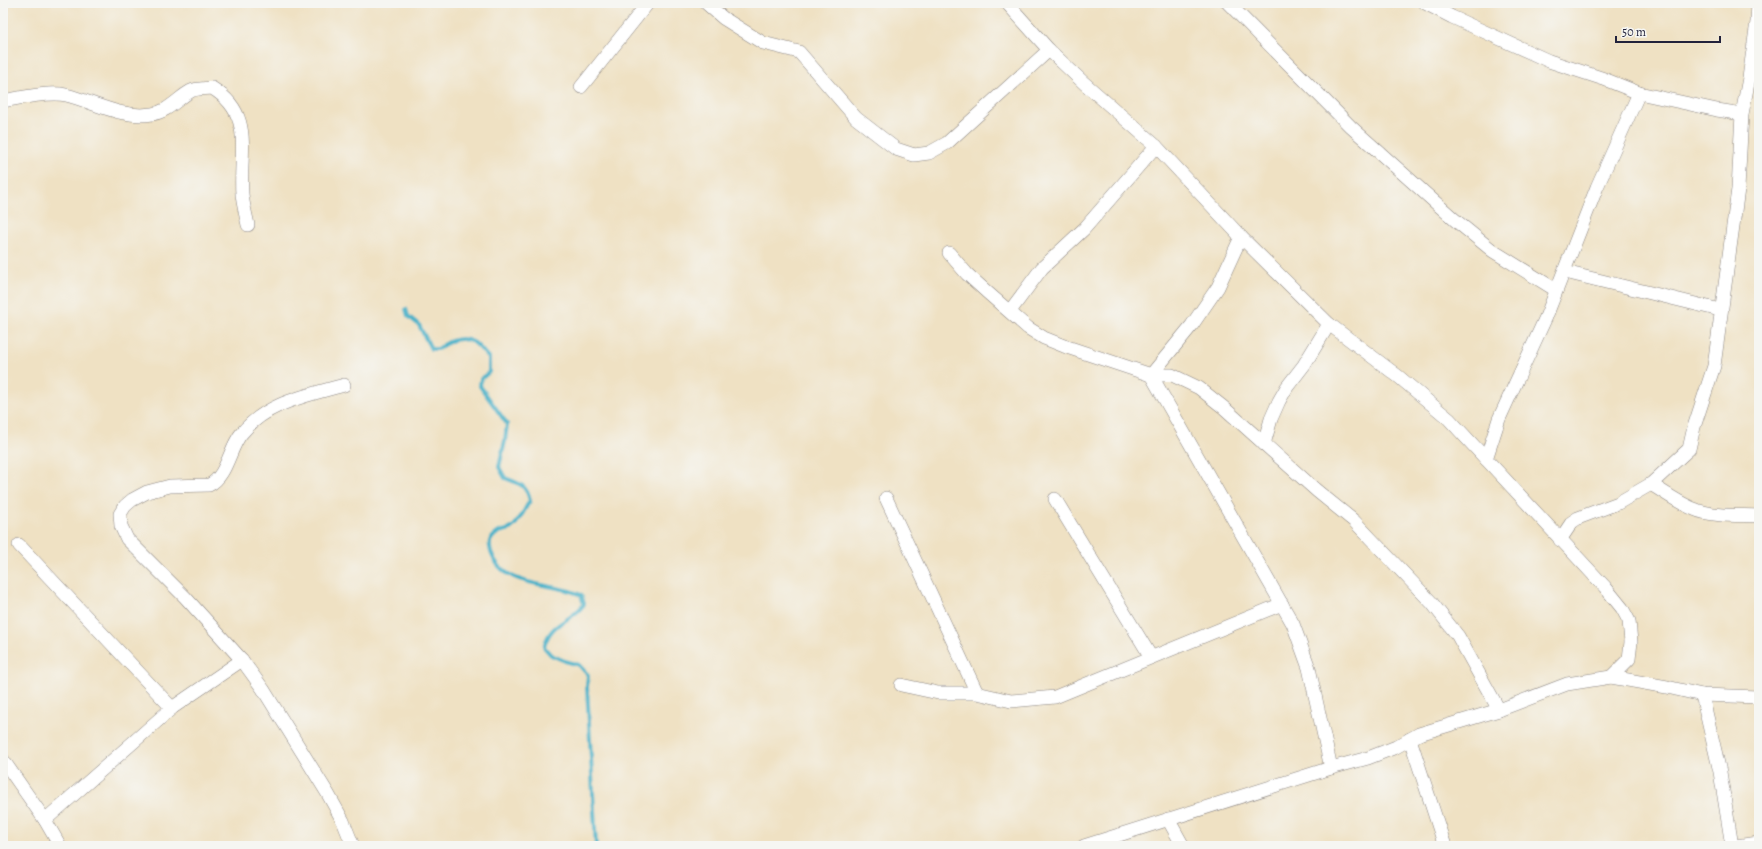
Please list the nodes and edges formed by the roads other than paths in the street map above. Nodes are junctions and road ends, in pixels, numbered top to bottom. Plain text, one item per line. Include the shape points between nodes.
1 (648, 3) edge
2 (706, 3) edge
3 (1007, 3) edge
4 (1228, 3) edge
5 (1426, 3) edge
6 (1758, 3) edge
7 (1049, 50) junction
8 (581, 87) dead end
9 (1639, 93) junction
10 (3, 101) edge
11 (1742, 114) junction
12 (1156, 146) junction
13 (248, 225) dead end
14 (1241, 237) junction
15 (950, 253) dead end
16 (1565, 272) junction
17 (1556, 290) junction
18 (1720, 310) junction
19 (1010, 311) junction
20 (1329, 324) junction
21 (1151, 375) junction
22 (344, 384) dead end
23 (1264, 444) junction
24 (1486, 459) junction
25 (1651, 484) junction
26 (886, 498) dead end
27 (1055, 499) dead end
28 (1759, 516) edge
29 (1560, 540) junction
30 (19, 545) dead end
31 (1282, 604) junction
32 (1151, 658) junction
33 (242, 660) junction
34 (1611, 677) junction
35 (901, 685) dead end
36 (977, 693) junction
37 (1702, 695) junction
38 (1759, 697) edge
39 (172, 708) junction
40 (1498, 710) junction
41 (1410, 739) junction
42 (3, 760) edge
43 (1330, 768) junction
44 (1168, 819) junction
45 (45, 820) junction
46 (1759, 843) edge
47 (60, 846) edge
48 (353, 846) edge
49 (1084, 846) edge
50 (1183, 846) edge
51 (1445, 846) edge
52 (1732, 846) edge
53 (1735, 846) edge

1 - 8 street
2 - 7 street via 723,18 763,43 799,52 856,118 896,149 914,155 928,153 947,143
3 - 7 street
4 - 17 street via 1351,127 1455,220 1493,251
5 - 9 street via 1549,61
6 - 11 street
7 - 12 street
9 - 11 street
9 - 16 street via 1597,187
10 - 13 street via 65,94 116,111 152,114 168,108 192,90 212,88 224,95 240,120 243,144 242,193
11 - 18 street via 1738,189
12 - 14 street
12 - 19 street via 1084,229 1042,268
14 - 20 street
14 - 21 street via 1218,287 1192,325
15 - 19 street via 967,274
16 - 17 street
16 - 18 street
17 - 24 street via 1499,419
18 - 25 street via 1714,366 1689,449
19 - 21 street via 1028,328 1044,338
20 - 23 street via 1278,402
20 - 24 street via 1393,372 1449,419
21 - 23 street via 1172,375 1198,388
21 - 31 street
22 - 33 street via 282,403 268,410 240,435 214,483 170,486 147,492 132,500 120,514 119,520 127,539 185,597
23 - 40 street via 1317,492 1354,521 1432,603 1458,636
24 - 29 street
25 - 28 street via 1696,510 1725,515
25 - 29 street via 1618,503 1578,518 1572,522
26 - 36 street
27 - 32 street
29 - 34 street via 1605,587 1629,621 1629,659
30 - 39 street
31 - 32 street
31 - 43 street via 1293,624 1309,668
32 - 36 street via 1055,697 1011,701
33 - 39 street
33 - 48 street via 328,794
34 - 37 street
34 - 40 street via 1567,684
35 - 36 street via 938,694
37 - 38 street
37 - 52 street via 1720,772
39 - 45 street
40 - 41 street
41 - 43 street via 1368,758
41 - 51 street
42 - 45 street
43 - 44 street
44 - 49 street
44 - 50 street
45 - 47 street
46 - 53 street

